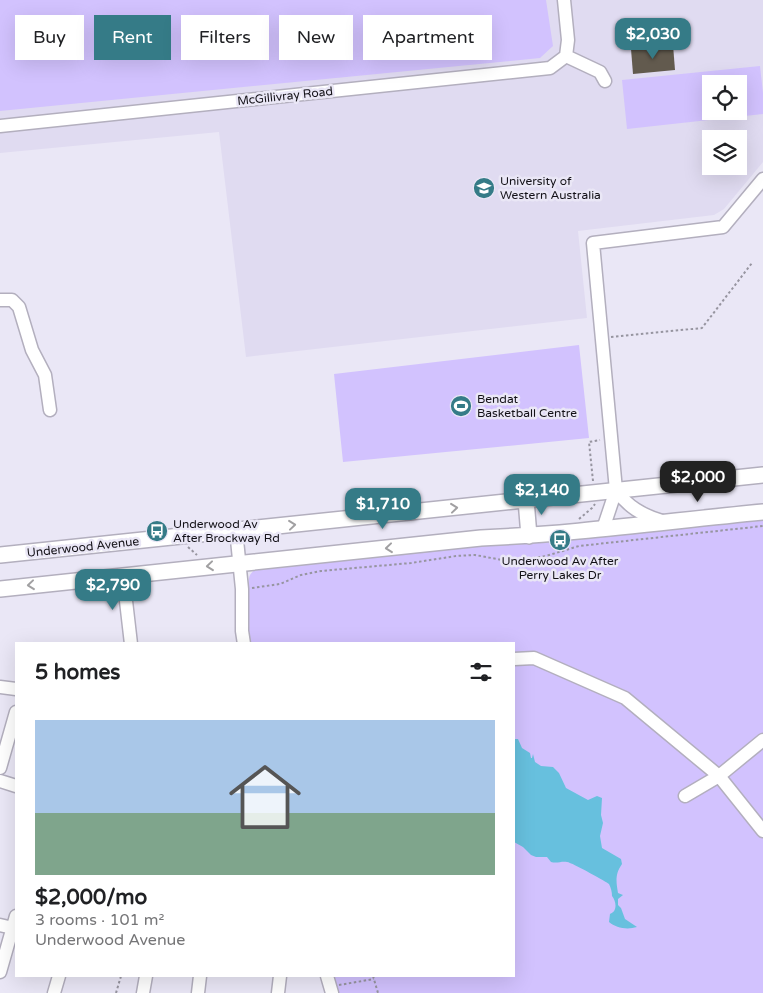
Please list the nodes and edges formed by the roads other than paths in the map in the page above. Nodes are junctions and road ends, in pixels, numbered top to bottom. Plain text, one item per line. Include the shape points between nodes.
1 (564, 0) edge
2 (566, 56) junction
3 (605, 81) dead end
4 (0, 126) edge
5 (763, 179) edge
6 (0, 300) edge
7 (50, 410) dead end
8 (763, 475) edge
9 (616, 490) junction
10 (526, 500) junction
11 (763, 512) edge
12 (664, 522) junction
13 (603, 529) junction
14 (236, 530) junction
15 (529, 536) junction
16 (0, 555) edge
17 (240, 563) junction
18 (123, 575) junction
19 (0, 588) edge
20 (131, 642) edge
21 (244, 642) edge
22 (515, 659) edge
23 (0, 688) edge
24 (15, 689) edge
25 (15, 714) edge
26 (763, 740) edge
27 (3, 743) edge
28 (0, 768) edge
29 (719, 776) junction
30 (0, 781) edge
31 (15, 786) edge
32 (685, 796) dead end
33 (763, 831) edge
34 (10, 923) edge
35 (0, 972) edge
36 (59, 977) edge
37 (146, 977) edge
38 (200, 977) edge
39 (280, 977) edge
40 (54, 993) edge
41 (144, 993) edge
42 (198, 993) edge
43 (278, 993) edge

1 - 2 street via 568,40
2 - 3 street via 600,72
2 - 4 street, McGillivray Road via 550,68
5 - 9 street via 723,227 593,243
6 - 7 street via 12,300 19,307 32,350 45,375
8 - 9 main road, Underwood Avenue
9 - 10 main road, Underwood Avenue
9 - 12 street via 632,509
9 - 13 street
14 -> 10 main road, Underwood Avenue
10 - 15 main road
11 - 12 main road
12 - 13 main road
13 - 15 main road
14 - 16 main road, Underwood Avenue
14 - 17 street
15 -> 17 main road
17 -> 18 main road
17 - 21 street
18 -> 19 main road
18 - 20 street
22 - 29 street via 534,658 625,698
23 - 24 street
25 - 27 street
26 - 29 street
27 - 28 street
29 - 32 street
29 - 33 street
30 - 31 street
34 - 35 street
36 - 40 street
37 - 41 street
38 - 42 street
39 - 43 street

